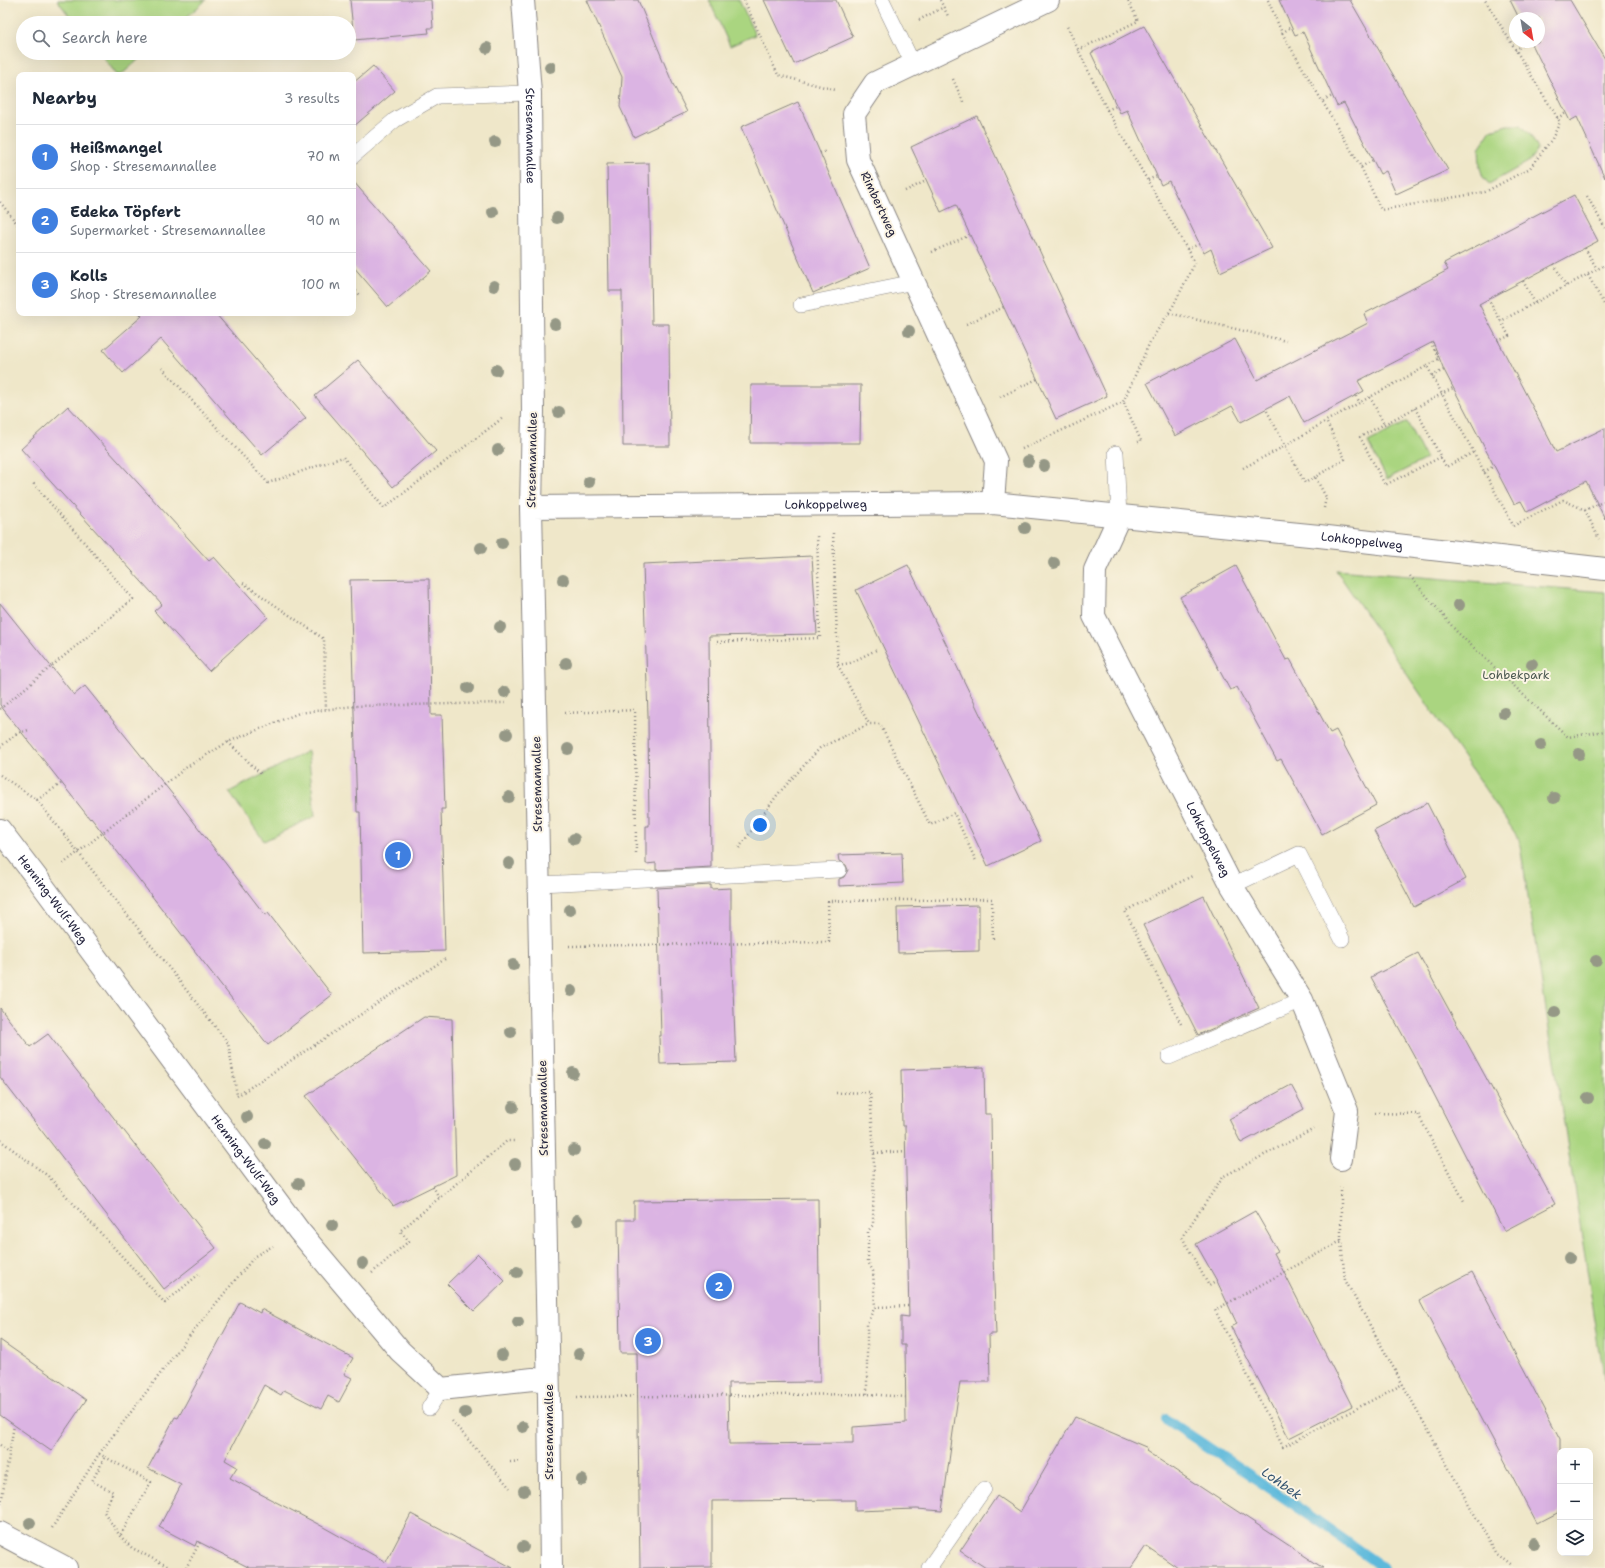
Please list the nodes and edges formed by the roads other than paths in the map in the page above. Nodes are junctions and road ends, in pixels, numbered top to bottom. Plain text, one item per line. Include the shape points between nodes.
1 (523, 0) edge
2 (882, 0) edge
3 (1048, 0) edge
4 (913, 64) junction
5 (530, 93) junction
6 (356, 153) edge
7 (910, 273) junction
8 (801, 305) dead end
9 (1116, 453) dead end
10 (993, 503) junction
11 (531, 507) junction
12 (1119, 517) junction
13 (1605, 569) edge
14 (0, 830) edge
15 (839, 870) dead end
16 (539, 884) junction
17 (1232, 886) junction
18 (1342, 938) dead end
19 (1302, 1000) junction
20 (1169, 1057) road end
21 (1341, 1159) road end
22 (441, 1389) junction
23 (549, 1389) junction
24 (429, 1408) dead end
25 (984, 1489) dead end
26 (0, 1533) edge
27 (66, 1568) edge
28 (551, 1568) edge
29 (929, 1568) edge

1 - 5 street, Stresemannallee
2 - 4 lane
3 - 4 street, Rimbertweg
4 - 7 street, Rimbertweg via 875,83 854,114 858,160
5 - 6 lane via 437,96 395,120
5 - 11 street, Stresemannallee via 533,412
7 - 8 lane
7 - 10 street, Rimbertweg via 996,461
9 - 12 lane
10 - 11 street, Lohkoppelweg
10 - 12 street, Lohkoppelweg
11 - 16 street, Stresemannallee
12 - 13 street, Lohkoppelweg via 1319,536
12 - 17 street, Lohkoppelweg via 1095,570 1094,616
14 - 22 street, Henning-Wulf-Weg via 299,1231 400,1351
15 - 16 lane
16 - 23 street, Stresemannallee
17 - 18 lane via 1299,854
17 - 19 street, Lohkoppelweg
19 - 20 lane
19 - 21 street, Lohkoppelweg via 1347,1111
22 - 23 street via 533,1379
22 - 24 lane
23 - 28 street, Stresemannallee
25 - 29 lane
26 - 27 street

